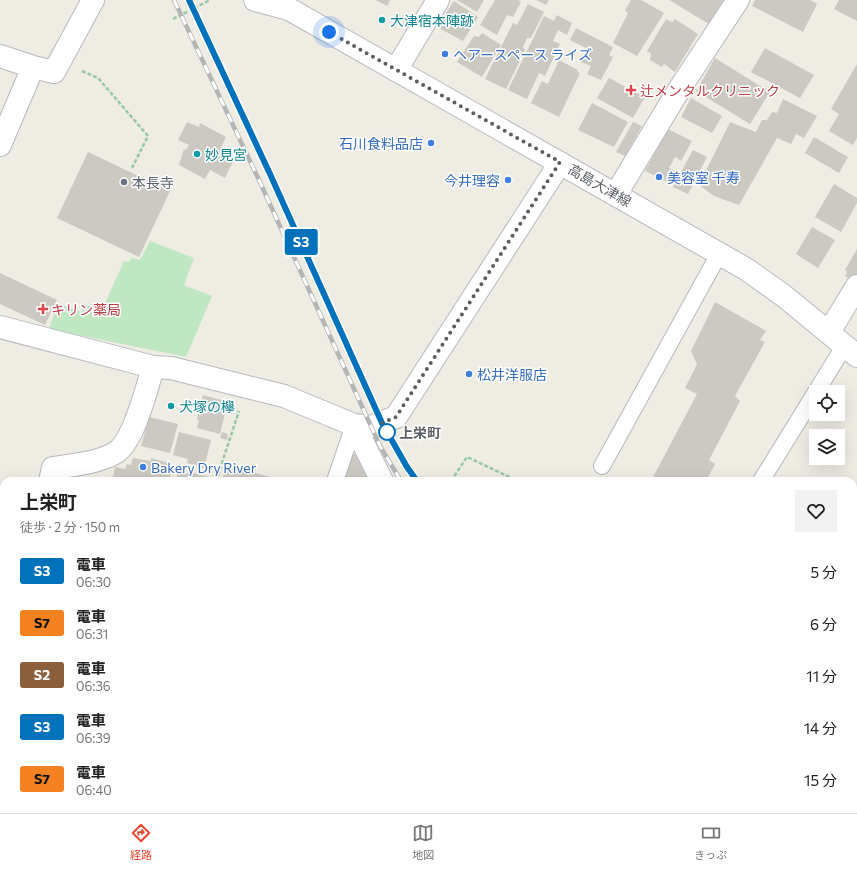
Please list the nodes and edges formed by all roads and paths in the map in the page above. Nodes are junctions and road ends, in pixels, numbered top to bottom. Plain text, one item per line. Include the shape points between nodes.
1 (93, 0) edge
2 (210, 0) edge
3 (255, 0) edge
4 (438, 0) edge
5 (738, 0) edge
6 (287, 3) edge
7 (173, 19) dead end
8 (0, 56) edge
9 (59, 62) junction
10 (33, 67) junction
11 (396, 70) junction
12 (0, 145) edge
13 (560, 162) junction
14 (132, 168) dead end
15 (616, 194) junction
16 (719, 254) junction
17 (857, 286) edge
18 (0, 327) edge
19 (844, 344) edge
20 (153, 367) junction
21 (248, 386) junction
22 (354, 425) junction
23 (602, 466) dead end
24 (51, 477) edge
25 (217, 477) edge
26 (336, 477) edge
27 (380, 477) edge
28 (454, 477) edge
29 (510, 477) edge
30 (763, 477) edge

1 - 9 street
2 - 7 path
3 - 6 street, 高島大津線
4 - 11 street
5 - 15 street via 680,88
6 - 11 street, 高島大津線
8 - 10 street
9 - 10 street via 54,72
9 - 14 path via 98,78 148,136
10 - 12 street
11 - 13 street, 高島大津線
13 - 15 street, 高島大津線
13 - 22 street via 396,417 371,427
15 - 16 street, 高島大津線
16 - 19 street, 高島大津線 via 766,283
16 - 23 lane
17 - 19 street
18 - 20 street
19 - 30 lane
20 - 21 street via 171,368
20 - 24 street via 132,431 116,452 83,465 53,468
21 - 22 street via 284,396
21 - 25 path
22 - 26 lane
22 - 27 street
28 - 29 path via 467,457

